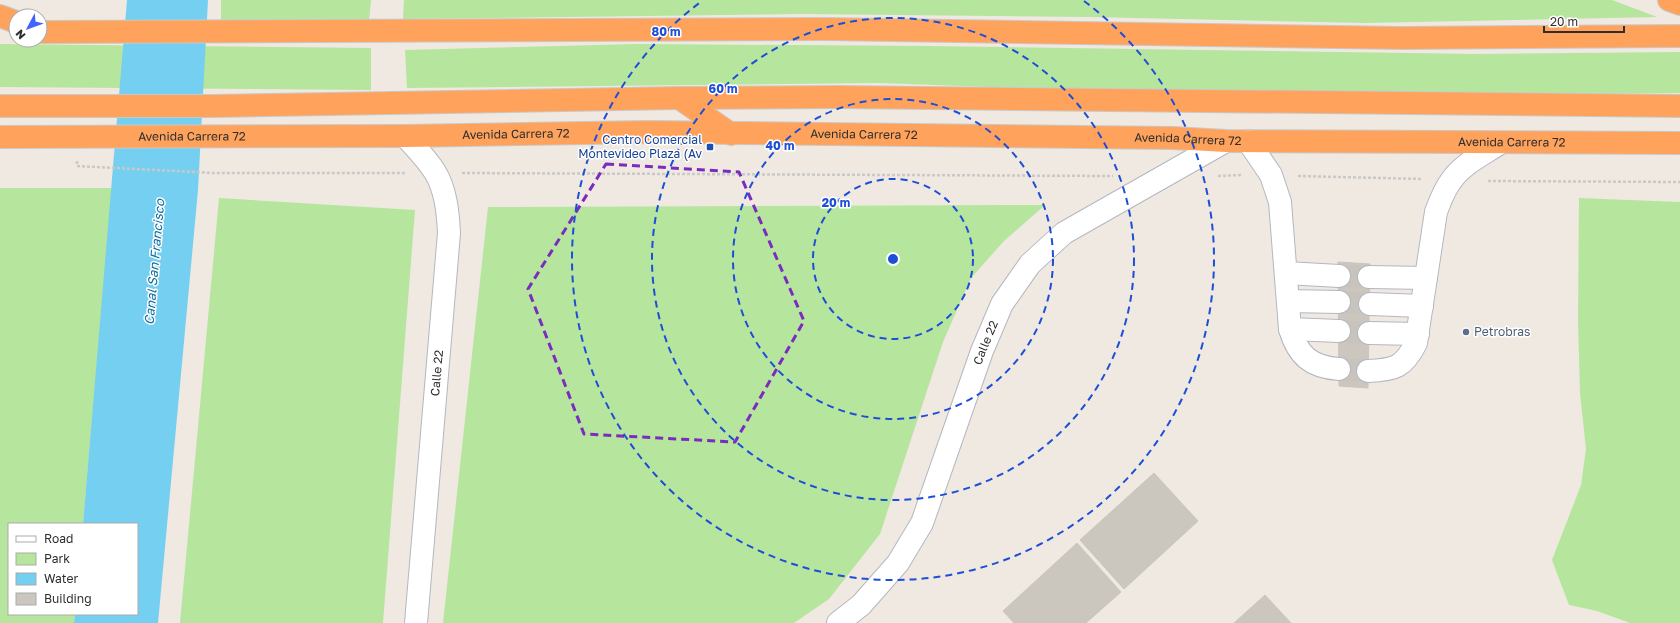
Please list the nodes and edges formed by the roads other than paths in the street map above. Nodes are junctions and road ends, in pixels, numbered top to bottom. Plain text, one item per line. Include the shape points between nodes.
1 (1668, 0) edge
2 (1680, 4) edge
3 (48, 32) edge
4 (1680, 36) edge
5 (679, 98) junction
6 (0, 106) edge
7 (1680, 106) edge
8 (731, 134) junction
9 (405, 136) junction
10 (0, 137) edge
11 (1248, 140) junction
12 (1226, 141) junction
13 (1500, 143) junction
14 (1680, 143) edge
15 (1286, 273) junction
16 (1339, 276) tunnel mouth
17 (1370, 277) tunnel mouth
18 (1426, 278) junction
19 (1288, 300) junction
20 (1339, 302) tunnel mouth
21 (1370, 304) tunnel mouth
22 (1422, 306) junction
23 (1290, 329) junction
24 (1339, 331) tunnel mouth
25 (1369, 333) tunnel mouth
26 (1418, 334) junction
27 (1339, 369) tunnel mouth
28 (1368, 371) tunnel mouth
29 (416, 623) edge
30 (838, 623) edge

1 - 2 highway
3 - 4 highway via 826,29 1402,38
5 - 6 highway via 214,106
5 - 7 highway via 840,97
5 - 8 highway
8 - 9 highway, Avenida Carrera 72 via 647,132
8 - 12 highway, Avenida Carrera 72 via 1173,138
9 - 10 highway, Avenida Carrera 72
9 - 29 street, Calle 22 via 436,173 448,212 449,233
11 - 12 highway, Avenida Carrera 72
11 - 13 highway, Avenida Carrera 72
11 - 15 street via 1271,175 1280,202
12 - 30 street, Calle 22 via 1064,233 1030,264 1002,304 982,351 922,523 898,563 861,605
13 - 14 highway, Avenida Carrera 72
13 - 18 street via 1465,166 1451,180 1436,212
15 - 16 street
15 - 19 street
17 - 18 street
18 - 22 street
19 - 20 street
19 - 23 street
21 - 22 street
22 - 26 street
23 - 24 street
23 - 27 street via 1294,343 1311,361 1324,368
25 - 26 street
26 - 28 street via 1410,355 1403,364 1394,368

